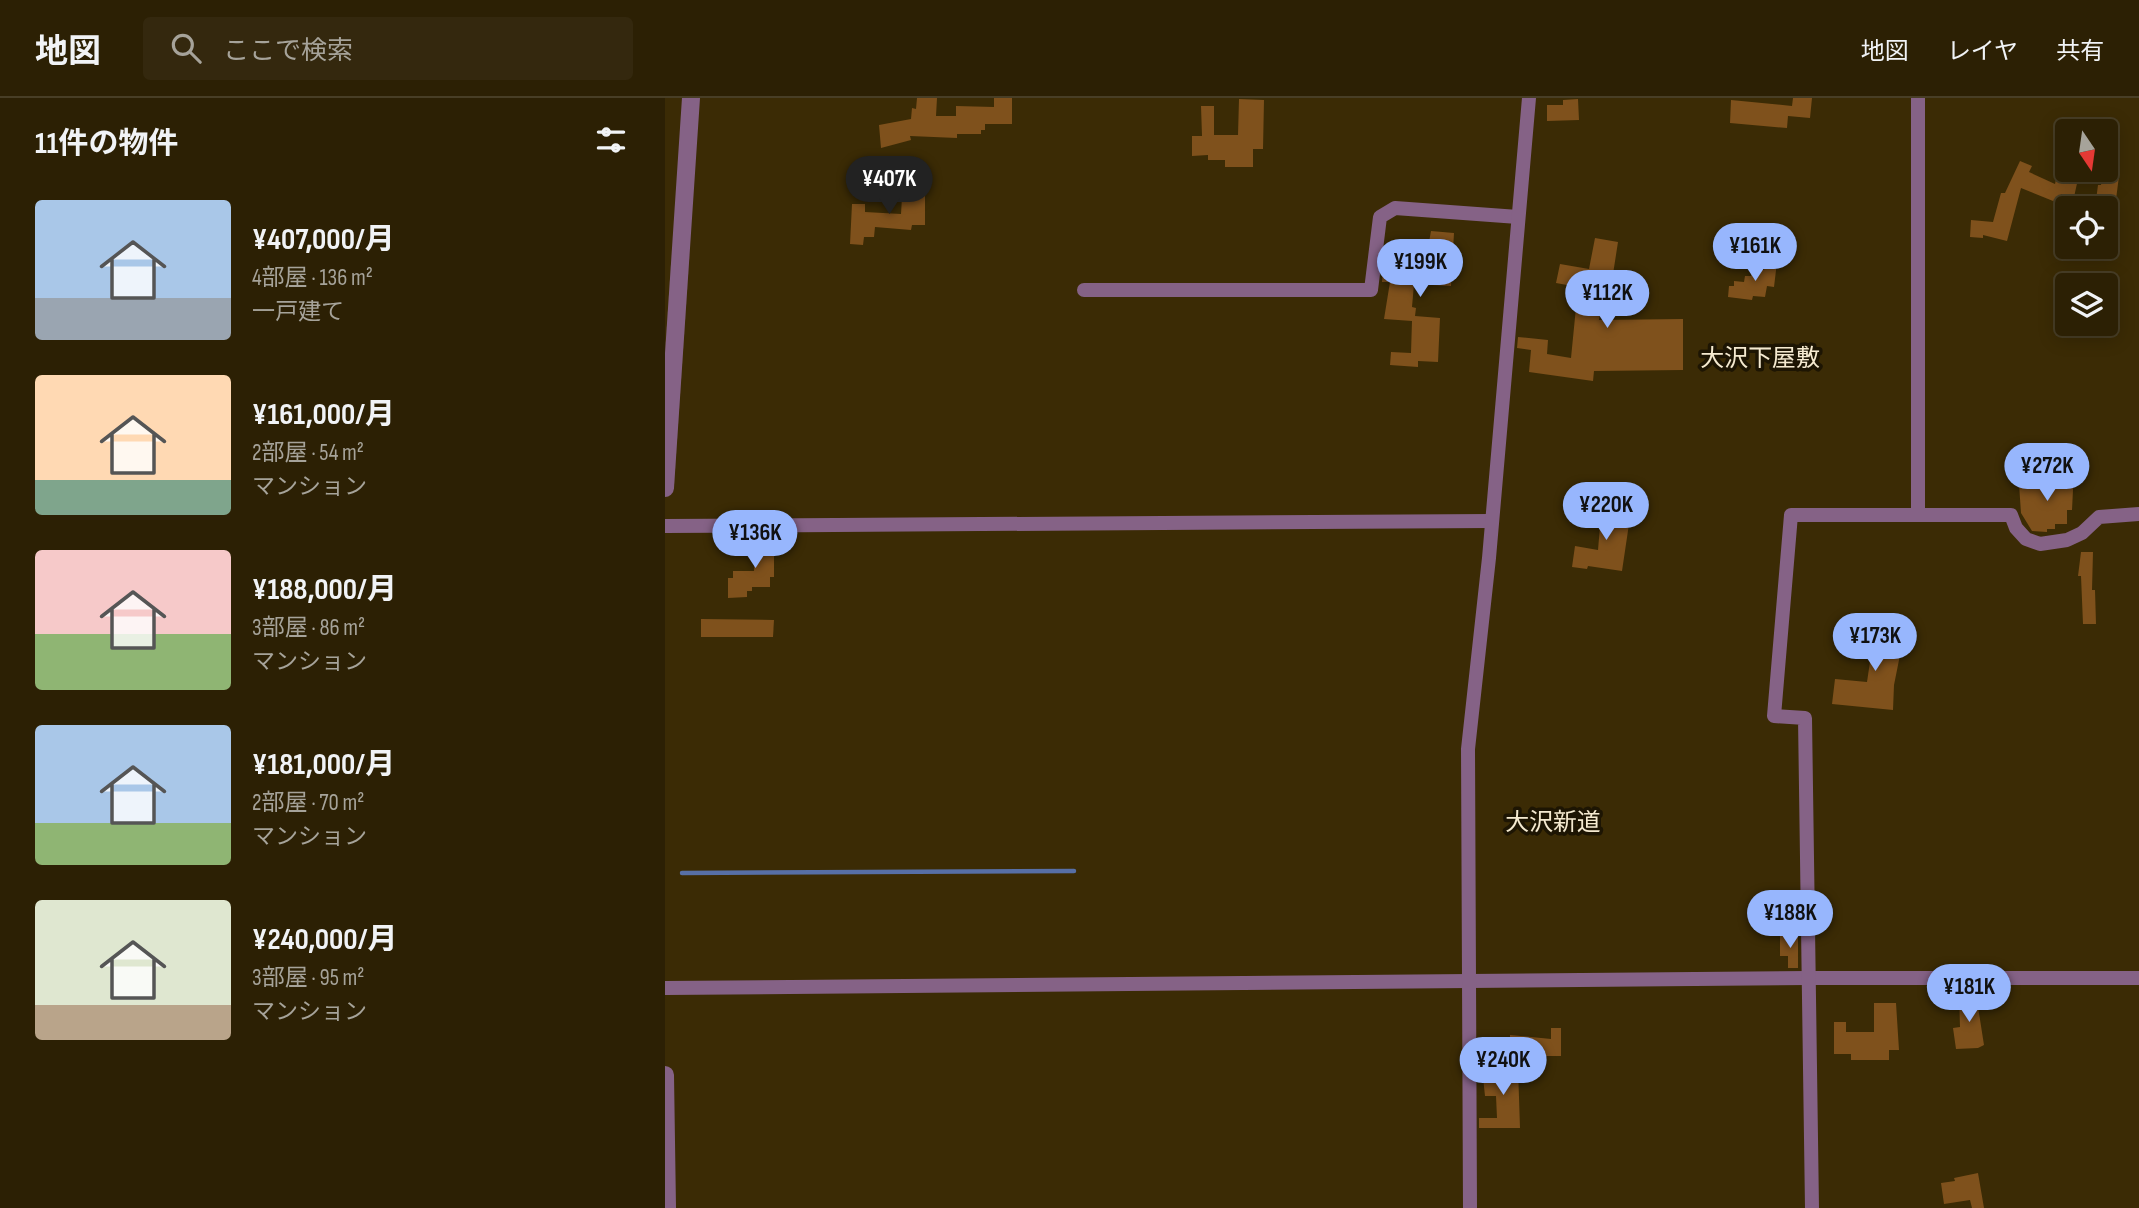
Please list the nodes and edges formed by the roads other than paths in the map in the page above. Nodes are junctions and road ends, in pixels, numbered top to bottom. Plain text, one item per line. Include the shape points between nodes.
1 (691, 98) edge
2 (1529, 98) edge
3 (1918, 98) edge
4 (1518, 217) junction
5 (1084, 290) dead end
6 (665, 488) edge
7 (2139, 514) edge
8 (1918, 515) junction
9 (1490, 521) junction
10 (665, 526) edge
11 (1808, 978) junction
12 (2139, 978) edge
13 (1471, 982) junction
14 (665, 988) edge
15 (665, 1075) edge
16 (667, 1208) edge
17 (1470, 1208) edge
18 (1812, 1208) edge

1 - 6 street
2 - 4 street
3 - 8 street
4 - 5 street via 1395,208 1380,217 1371,290
4 - 9 street
7 - 8 street via 2099,517 2067,540 2040,544 2017,528 2011,515
8 - 11 street via 1791,515 1774,716 1805,718
9 - 10 street
9 - 13 street via 1468,749
11 - 12 street
11 - 13 street
11 - 18 street
13 - 14 street
13 - 17 street
15 - 16 street

